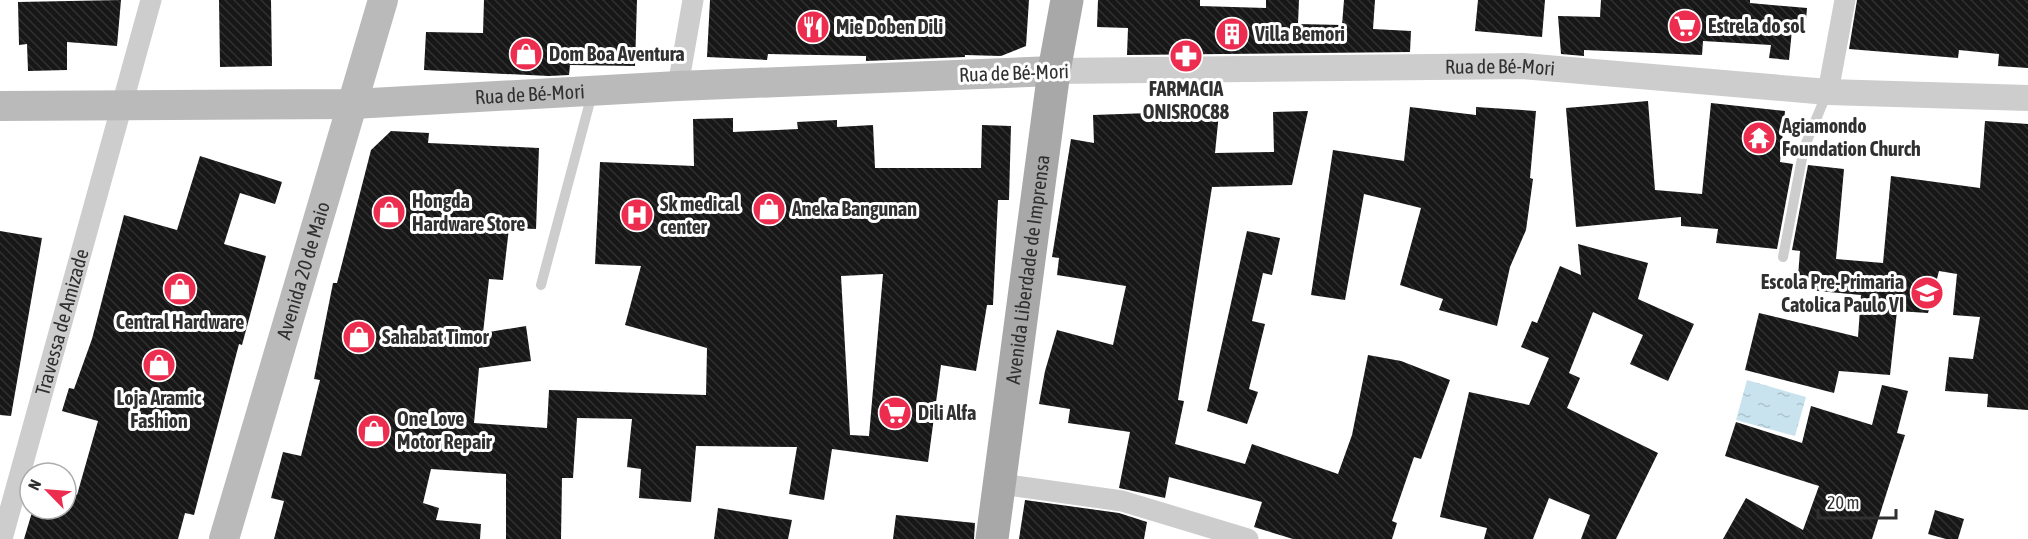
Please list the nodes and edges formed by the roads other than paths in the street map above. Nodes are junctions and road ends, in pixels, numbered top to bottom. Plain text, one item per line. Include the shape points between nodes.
1 (151, 0) edge
2 (383, 0) edge
3 (693, 0) edge
4 (1067, 0) edge
5 (1845, 0) edge
6 (1054, 71) junction
7 (678, 86) junction
8 (592, 91) junction
9 (1828, 92) junction
10 (2028, 98) edge
11 (353, 104) junction
12 (121, 105) junction
13 (0, 106) edge
14 (1783, 257) dead end
15 (541, 285) dead end
16 (1001, 484) junction
17 (2, 539) edge
18 (224, 539) edge
19 (992, 539) edge
20 (1248, 539) edge

1 - 12 street, Travessa de Amizade
2 - 11 main road, Avenida 20 de Maio
3 - 7 street
4 - 6 main road, Avenida Liberdade de Imprensa
5 - 9 street
6 - 7 main road, Rua de Bé-Mori
6 - 9 street, Rua de Bé-Mori via 1523,66
6 - 16 main road, Avenida Liberdade de Imprensa
7 - 8 main road, Rua de Bé-Mori
8 - 11 main road, Rua de Bé-Mori
8 - 15 lane
9 - 10 street, Rua de Bé-Mori
9 - 14 lane via 1804,148
11 - 12 main road, Rua de Bé-Mori
11 - 18 main road, Avenida 20 de Maio
12 - 13 main road, Rua de Bé-Mori
12 - 17 street, Travessa de Amizade
16 - 19 main road, Avenida Liberdade de Imprensa
16 - 20 street via 1122,501

